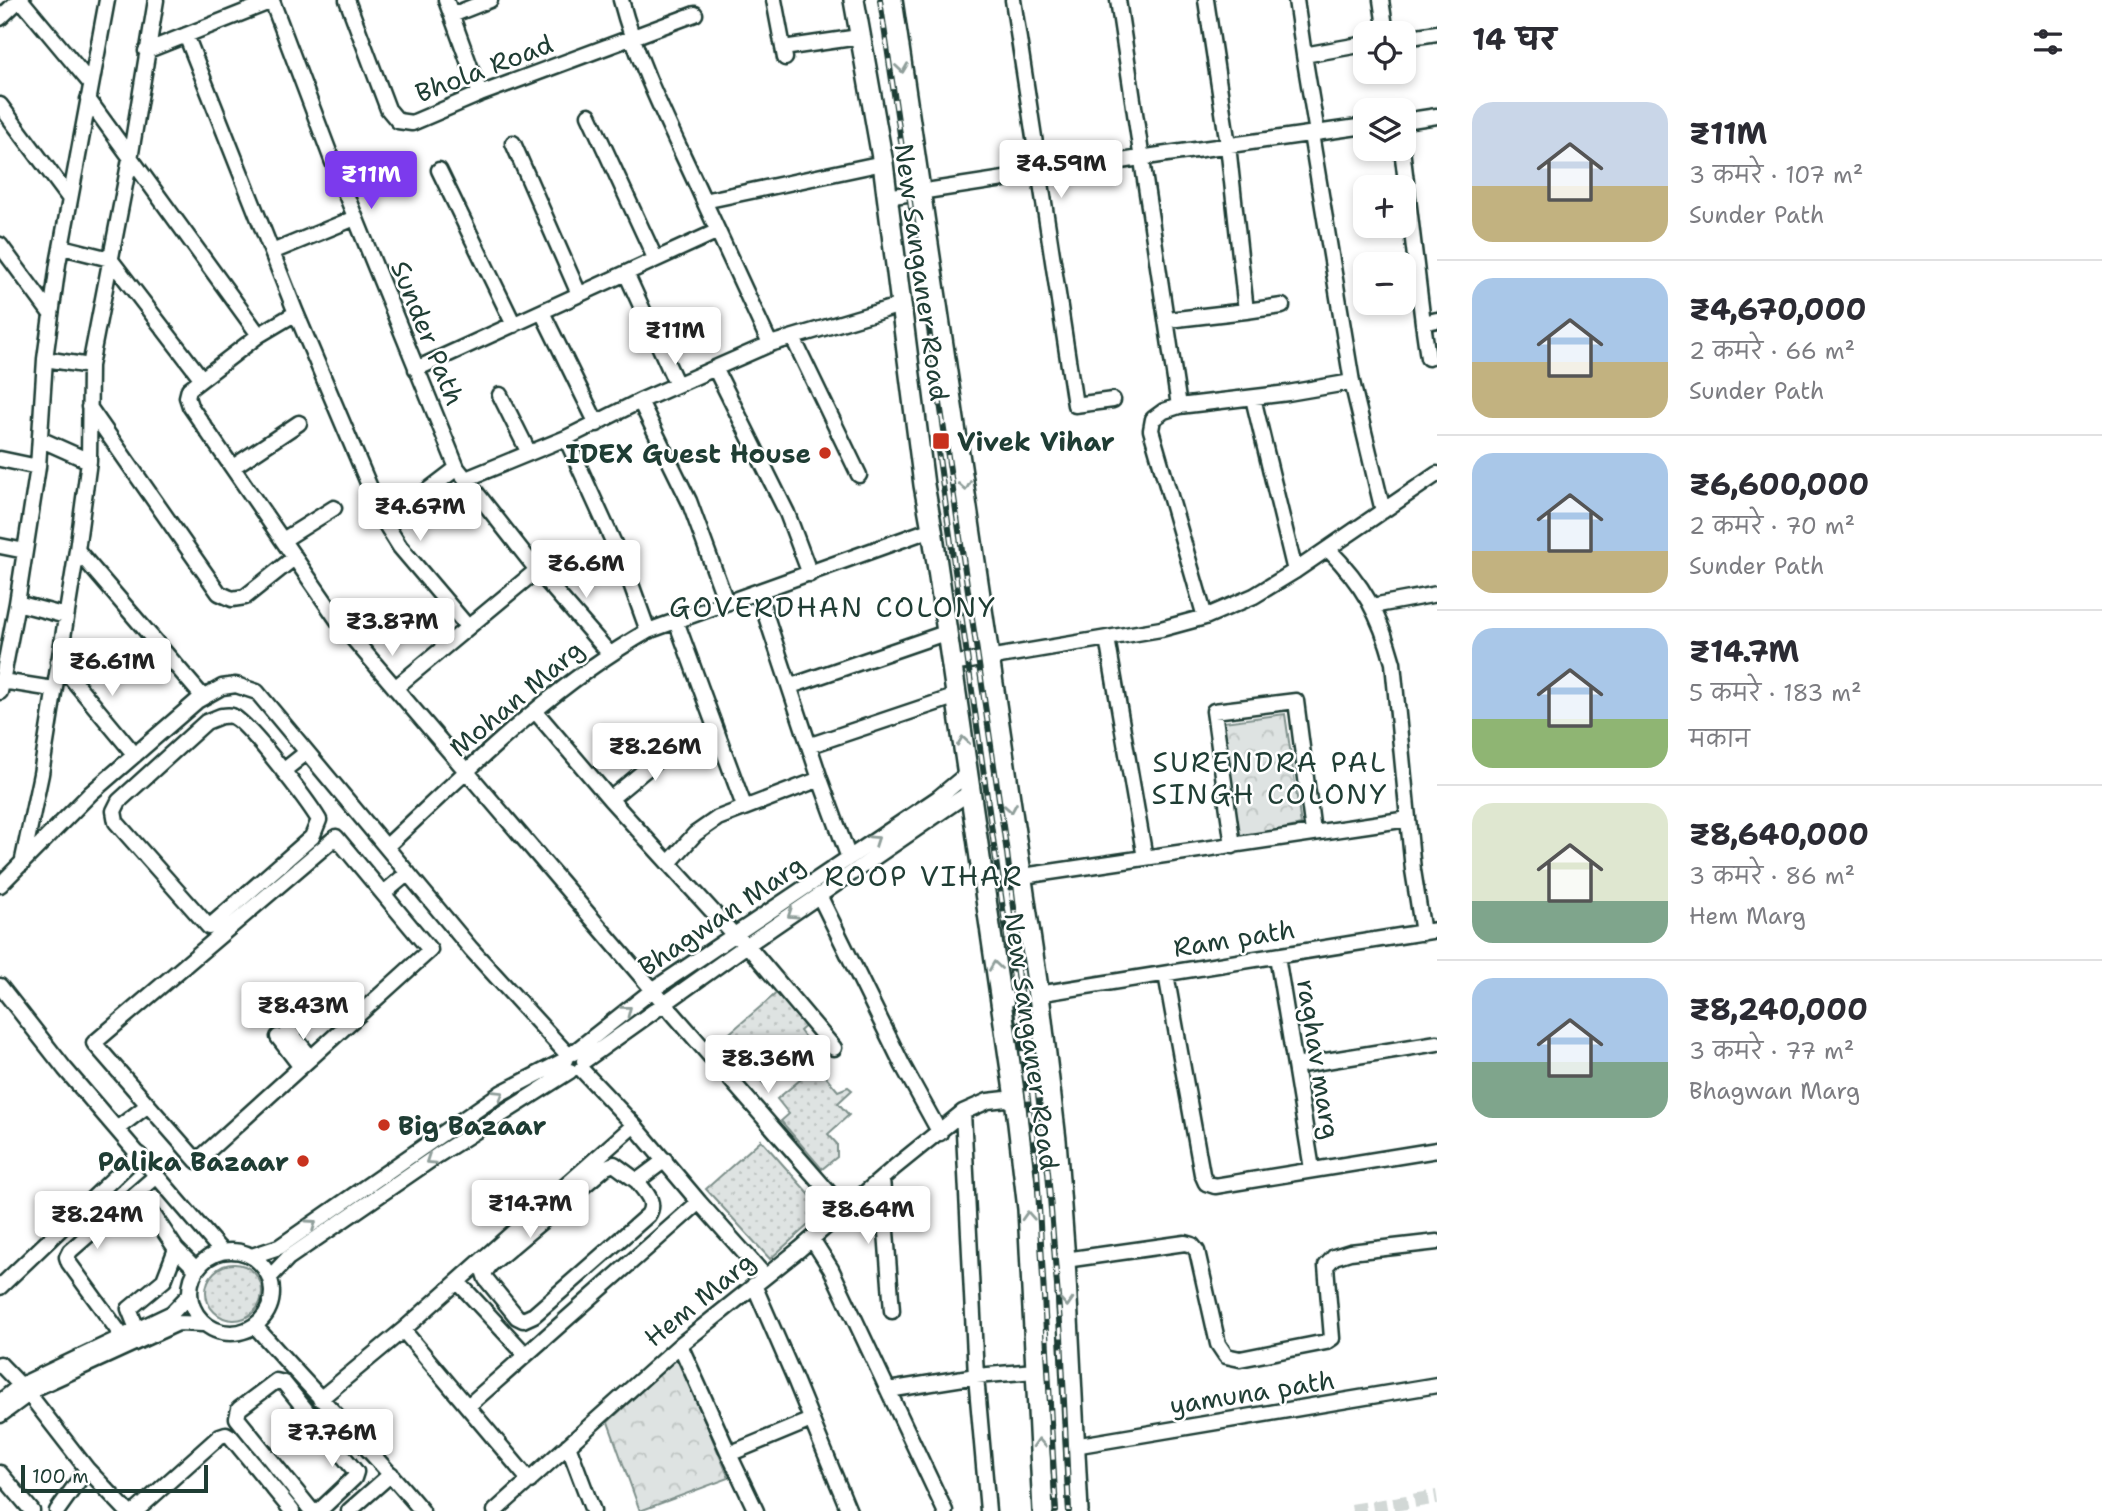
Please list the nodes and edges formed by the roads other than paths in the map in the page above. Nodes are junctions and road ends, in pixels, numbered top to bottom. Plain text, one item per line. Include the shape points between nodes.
1 (20, 0) edge
2 (107, 0) edge
3 (156, 0) edge
4 (446, 0) edge
5 (490, 0) edge
6 (621, 0) edge
7 (774, 0) edge
8 (854, 0) edge
9 (892, 0) edge
10 (1013, 0) edge
11 (1118, 0) edge
12 (1206, 0) edge
13 (1296, 0) edge
14 (1381, 0) edge
15 (353, 2) edge
16 (695, 14) dead end
17 (452, 15) junction
18 (0, 18) edge
19 (1384, 21) edge
20 (1437, 33) edge
21 (186, 35) junction
22 (1416, 36) edge
23 (859, 37) junction
24 (633, 38) junction
25 (1353, 46) edge
26 (146, 51) junction
27 (1304, 55) junction
28 (91, 84) junction
29 (480, 94) junction
30 (88, 99) junction
31 (0, 105) edge
32 (589, 115) dead end
33 (1437, 116) edge
34 (1416, 119) edge
35 (1353, 128) edge
36 (1314, 133) junction
37 (513, 142) dead end
38 (1228, 145) junction
39 (1142, 158) junction
40 (130, 159) junction
41 (1404, 161) edge
42 (883, 163) junction
43 (439, 170) dead end
44 (1040, 173) junction
45 (921, 191) junction
46 (887, 197) junction
47 (71, 200) junction
48 (704, 201) junction
49 (355, 218) junction
50 (718, 231) junction
51 (0, 245) edge
52 (61, 247) junction
53 (272, 252) junction
54 (654, 258) junction
55 (110, 259) junction
56 (626, 273) junction
57 (579, 294) junction
58 (901, 305) junction
59 (1283, 306) dead end
60 (1246, 311) junction
61 (542, 312) junction
62 (296, 313) junction
63 (51, 314) junction
64 (1167, 320) junction
65 (1430, 322) edge
66 (514, 325) junction
67 (259, 335) junction
68 (793, 338) junction
69 (770, 344) junction
70 (1428, 358) dead end
71 (45, 359) junction
72 (90, 366) junction
73 (715, 368) junction
74 (416, 369) junction
75 (202, 379) junction
76 (1352, 382) junction
77 (677, 386) junction
78 (500, 395) dead end
79 (1253, 398) junction
80 (1113, 400) dead end
81 (640, 401) junction
82 (1180, 406) junction
83 (89, 407) junction
84 (299, 423) dead end
85 (597, 424) junction
86 (566, 438) junction
87 (42, 440) junction
88 (529, 453) junction
89 (0, 459) edge
90 (89, 461) junction
91 (38, 467) junction
92 (233, 467) junction
93 (462, 473) junction
94 (1437, 474) edge
95 (859, 475) dead end
96 (334, 508) dead end
97 (1383, 511) junction
98 (385, 523) junction
99 (932, 529) junction
100 (283, 540) junction
101 (0, 546) edge
102 (1328, 549) junction
103 (78, 550) junction
104 (25, 551) junction
105 (295, 557) junction
106 (537, 570) junction
107 (1295, 571) junction
108 (810, 574) junction
109 (758, 592) junction
110 (1437, 594) edge
111 (726, 602) junction
112 (17, 603) junction
113 (1372, 606) junction
114 (66, 616) junction
115 (1205, 617) junction
116 (676, 621) junction
117 (467, 626) junction
118 (6, 631) edge
119 (648, 631) junction
120 (947, 632) junction
121 (1107, 638) junction
122 (609, 653) junction
123 (990, 657) junction
124 (58, 662) junction
125 (952, 664) junction
126 (1, 687) edge
127 (791, 687) junction
128 (395, 688) junction
129 (53, 689) junction
130 (957, 696) junction
131 (203, 697) junction
132 (534, 711) junction
133 (679, 742) dead end
134 (811, 746) junction
135 (307, 752) junction
136 (135, 755) junction
137 (283, 771) junction
138 (467, 771) junction
139 (820, 779) junction
140 (969, 783) junction
141 (610, 799) junction
142 (744, 807) junction
143 (1408, 819) junction
144 (1313, 832) junction
145 (1233, 846) junction
146 (386, 847) junction
147 (849, 858) junction
148 (1145, 858) junction
149 (669, 863) junction
150 (22, 864) junction
151 (408, 873) junction
152 (1023, 876) junction
153 (0, 885) edge
154 (384, 893) junction
155 (819, 895) junction
156 (1430, 931) edge
157 (734, 935) junction
158 (747, 944) junction
159 (1277, 956) junction
160 (1166, 974) junction
161 (0, 986) edge
162 (654, 989) junction
163 (1039, 995) junction
164 (1000, 1000) junction
165 (664, 1003) junction
166 (283, 1033) dead end
167 (1437, 1043) edge
168 (834, 1048) dead end
169 (574, 1061) junction
170 (306, 1062) junction
171 (1295, 1066) junction
172 (1015, 1098) junction
173 (148, 1105) junction
174 (964, 1112) junction
175 (634, 1125) junction
176 (118, 1128) junction
177 (940, 1133) junction
178 (1437, 1150) edge
179 (139, 1154) junction
180 (665, 1160) junction
181 (1312, 1169) junction
182 (157, 1175) junction
183 (882, 1178) junction
184 (637, 1181) junction
185 (138, 1192) junction
186 (699, 1202) junction
187 (845, 1211) junction
188 (812, 1238) junction
189 (1437, 1242) edge
190 (176, 1249) junction
191 (222, 1252) junction
192 (252, 1256) junction
193 (1065, 1261) junction
194 (196, 1269) junction
195 (270, 1277) junction
196 (760, 1280) junction
197 (458, 1282) junction
198 (0, 1287) edge
199 (189, 1295) junction
200 (129, 1309) junction
201 (892, 1311) dead end
202 (107, 1317) junction
203 (203, 1324) junction
204 (255, 1326) junction
205 (138, 1329) junction
206 (403, 1330) junction
207 (122, 1336) junction
208 (680, 1345) junction
209 (525, 1354) junction
210 (0, 1364) edge
211 (1035, 1371) junction
212 (976, 1376) junction
213 (1437, 1385) edge
214 (24, 1389) junction
215 (888, 1390) junction
216 (320, 1399) junction
217 (0, 1402) edge
218 (468, 1406) junction
219 (0, 1415) edge
220 (335, 1415) junction
221 (811, 1420) junction
222 (321, 1429) junction
223 (568, 1445) junction
224 (1074, 1446) junction
225 (729, 1454) junction
226 (87, 1469) junction
227 (0, 1473) edge
228 (391, 1474) junction
229 (530, 1481) junction
230 (290, 1510) edge
231 (32, 1511) edge
232 (57, 1511) edge
233 (127, 1511) edge
234 (136, 1511) edge
235 (312, 1511) edge
236 (319, 1511) edge
237 (349, 1511) edge
238 (422, 1511) edge
239 (495, 1511) edge
240 (593, 1511) edge
241 (756, 1511) edge
242 (849, 1511) edge
243 (944, 1511) edge
244 (988, 1511) edge
245 (1043, 1511) edge
246 (1077, 1511) edge

1 - 18 street
1 - 28 street
2 - 28 street
3 - 26 street
4 - 17 street
5 - 17 street
6 - 24 street
7 - 23 street via 784,53
8 - 23 main road, New Sanganer Road
9 -> 45 main road, New Sanganer Road
10 - 44 street
11 - 39 street
12 - 38 street
13 - 27 street
14 - 19 street
15 - 29 street, Bhola Road via 388,109 398,121 412,123
16 - 24 street, Bhola Road
17 - 29 street
20 - 22 street
21 - 26 street, Sunder Path
21 - 49 street, Sunder Path via 272,1
21 - 53 street
23 - 42 main road, New Sanganer Road
24 - 29 street, Bhola Road
24 - 48 street
25 - 27 street
26 - 40 street
27 - 36 street
28 - 30 street
30 - 40 street
30 - 47 street
31 - 47 street
32 - 54 street
33 - 34 street
35 - 36 street
36 - 38 street
36 - 76 street
37 - 57 street
38 - 39 street
38 - 60 street
39 - 44 street
39 - 64 street
40 - 55 street
40 - 67 street
41 - 65 street
42 - 46 main road, New Sanganer Road
42 - 48 street
43 - 66 street
44 - 45 street
44 - 80 street via 1074,405
45 - 46 street
45 -> 123 main road, New Sanganer Road
46 - 58 main road, New Sanganer Road
47 - 52 street
48 - 50 street
49 - 53 street
49 - 74 street, Sunder Path
50 - 54 street
50 - 69 street
51 - 63 street
52 - 55 street
52 - 63 street
53 - 62 street
54 - 56 street
55 - 72 street
55 - 75 street
56 - 57 street
56 - 77 street
57 - 61 street
58 - 68 street
58 - 99 main road, New Sanganer Road
59 - 60 street
60 - 64 street
61 - 66 street
61 - 85 street
62 - 67 street
62 - 98 street
63 - 71 street
64 - 82 street
65 - 70 street
66 - 74 street
67 - 75 street
68 - 69 street
68 - 95 street
69 - 73 street
71 - 72 street
71 - 87 street
72 - 83 street
73 - 77 street
73 - 108 street via 787,513
74 - 93 street, Sunder Path
75 - 92 street via 189,389 190,406
76 - 79 street
76 - 97 street
77 - 81 street
78 - 88 street
79 - 82 street
79 - 107 street
81 - 85 street
81 - 111 street via 689,501
82 - 115 street via 1153,419 1151,430
83 - 90 street
83 - 105 street via 219,593 232,599 245,597
84 - 92 street
85 - 86 street
86 - 88 street
86 - 119 street via 626,570
87 - 90 street
87 - 91 street
88 - 93 street
89 - 91 street
90 - 103 street
91 - 104 street
92 - 100 street
93 - 98 street
93 - 106 street, Sunder Path
94 - 97 street
96 - 100 street
97 - 102 street
98 - 117 street
99 - 108 street, Mohan Marg
99 - 120 main road, New Sanganer Road
100 - 105 street
101 - 104 street
102 - 107 street
102 - 113 street via 1348,569
103 - 114 street
103 - 131 street
104 - 112 street
105 - 128 street via 339,622
106 - 117 street
106 - 122 street, Sunder Path
107 - 115 street via 1254,596
108 - 109 street, Mohan Marg
109 - 111 street, Mohan Marg
109 - 127 street
110 - 113 street
111 - 116 street, Mohan Marg
112 - 114 street
112 - 118 street
113 - 143 street via 1394,663
114 - 124 street
115 - 121 street
116 - 119 street, Mohan Marg
116 - 142 street
117 - 128 street
118 - 126 street
119 - 122 street, Mohan Marg
120 - 125 main road, New Sanganer Road
120 - 127 street
121 - 123 street
121 - 148 street
122 - 132 street, Mohan Marg
123 - 125 street
123 -> 152 main road, New Sanganer Road
124 - 129 street
124 - 136 street
125 - 130 main road, New Sanganer Road
126 - 129 street
127 - 134 street
128 - 138 street
129 - 150 street
130 - 134 street
140 -> 130 main road, New Sanganer Road
131 - 135 street via 236,685 257,692
131 - 136 street
132 - 138 street, Mohan Marg
132 - 141 street
133 - 141 street
134 - 139 street
135 - 137 street
135 - 146 street
136 - 150 street
137 - 137 street via 318,820 312,837 209,927 116,822 114,811 120,802 206,722 221,716 233,716 246,727
138 - 146 street, Mohan Marg
138 - 162 street
139 - 142 street
139 - 147 street
147 -> 140 street, Bhagwan Marg via 938,798
140 - 155 street, Bhagwan Marg
164 -> 140 main road, New Sanganer Road
141 - 149 street
142 - 149 street via 695,834
143 - 144 street
143 - 156 street via 1413,870
144 - 145 street
144 - 145 street via 1296,701 1214,711
145 - 148 street
146 - 151 street
147 - 157 street, Bhagwan Marg
148 - 152 street
149 - 157 street
150 - 153 street
151 - 154 street
151 - 169 street
152 - 163 main road, New Sanganer Road
154 - 170 street via 430,950
154 - 173 street via 337,837 94,1044
155 -> 158 street, Bhagwan Marg
155 - 177 street
156 - 159 street, Ram path
157 - 158 street
157 - 162 street, Bhagwan Marg
158 - 165 street, Bhagwan Marg
158 - 168 street
159 - 160 street, Ram path
159 - 171 street, raghav marg
160 - 163 street, Ram path
160 - 181 street via 1206,1183 1215,1186
161 - 176 street
162 - 165 street
169 -> 162 street, Bhagwan Marg
163 - 164 street, Ram path
163 - 193 main road, New Sanganer Road
164 - 172 main road, New Sanganer Road
165 - 169 street, Bhagwan Marg
165 - 187 street
166 - 170 street
167 - 171 street
169 - 175 street
192 -> 169 street, Bhagwan Marg via 279,1247 501,1093
169 -> 195 street, Bhagwan Marg via 288,1258
170 - 173 street via 197,1161
171 - 181 street, raghav marg
172 - 174 street, Hem Marg via 988,1101
211 -> 172 main road, New Sanganer Road via 1028,1209
173 - 176 street
174 - 177 street, Hem Marg
174 - 212 street
175 - 180 street
175 - 197 street
176 - 179 street
177 - 183 street, Hem Marg
178 - 181 street
179 - 182 street
179 - 198 street
180 - 184 street
180 - 186 street
182 - 185 street
182 - 191 street
183 - 187 street, Hem Marg
183 - 201 street
184 - 184 street via 652,1203 648,1215 534,1315 523,1320 517,1317 486,1279 484,1273 490,1265 606,1167 619,1166
185 - 190 street
185 - 202 street via 67,1256
186 - 196 street
186 - 209 street
187 - 188 street, Hem Marg
188 - 196 street, Hem Marg
188 - 215 street
189 - 193 street via 1334,1257 1326,1266 1332,1338 1240,1359 1226,1356 1218,1344 1192,1245
190 - 194 street
190 - 200 street via 164,1280
191 - 192 street
191 - 194 street
192 - 195 street
193 -> 224 main road, New Sanganer Road
194 - 199 street
195 - 204 street via 273,1292 268,1311
196 - 208 street, Hem Marg
196 - 221 street
197 - 206 street
197 - 209 street
199 - 203 street
199 - 205 street via 172,1313
200 - 202 street
200 - 205 street
202 - 207 street
203 - 204 street via 217,1332 237,1334
203 - 214 street via 177,1323
204 - 216 street
205 - 207 street
206 - 216 street
206 - 218 street
207 - 214 street
208 - 223 street, Hem Marg
208 - 225 street
209 - 218 street
210 - 214 street
211 - 212 street
245 -> 211 main road, New Sanganer Road
212 - 215 street
212 - 244 street
213 - 224 street, yamuna path
214 - 217 street
214 - 219 street
214 - 226 street
215 - 243 street
216 - 220 street
218 - 229 street
220 - 222 street
220 - 228 street
221 - 225 street
221 - 242 street
222 - 235 street via 280,1381 239,1409 239,1422
222 - 236 street via 356,1472
223 - 229 street, Hem Marg
223 - 240 street
224 - 246 main road, New Sanganer Road
225 - 241 street
226 - 232 street
226 - 233 street
227 - 231 street
228 - 237 street
228 - 238 street
229 - 239 street, Hem Marg
230 - 234 street via 226,1434

